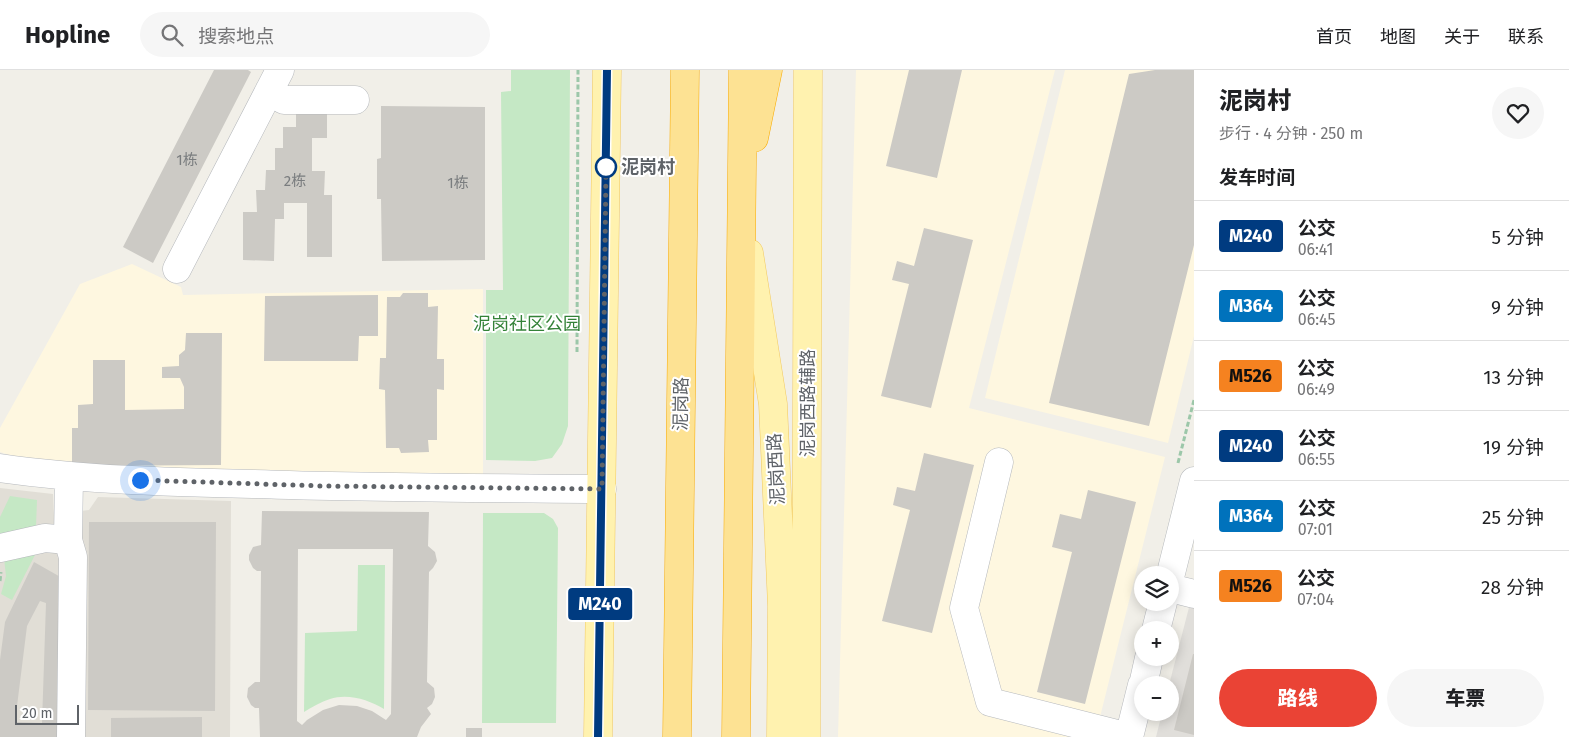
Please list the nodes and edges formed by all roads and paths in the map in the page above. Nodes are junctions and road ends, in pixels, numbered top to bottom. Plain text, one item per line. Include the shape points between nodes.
1 (578, 70) edge
2 (607, 70) edge
3 (685, 70) edge
4 (743, 70) edge
5 (768, 70) edge
6 (808, 70) edge
7 (275, 80) edge
8 (355, 100) dead end
9 (741, 203) junction
10 (178, 269) dead end
11 (577, 362) dead end
12 (999, 462) dead end
13 (0, 468) edge
14 (69, 477) junction
15 (1194, 481) edge
16 (602, 489) junction
17 (68, 540) junction
18 (0, 548) edge
19 (1173, 566) edge
20 (1179, 590) edge
21 (1194, 594) edge
22 (1134, 717) edge
23 (71, 737) edge
24 (598, 737) edge
25 (677, 737) edge
26 (736, 737) edge
27 (781, 737) edge
28 (806, 737) edge
29 (1129, 737) edge

1 - 11 path
2 - 16 main road
3 - 25 highway, 泥岗路
4 - 9 highway
5 - 9 highway
6 - 28 main road, 泥岗西路辅路
7 - 8 street via 284,100
7 - 10 street
9 - 26 highway
9 - 27 main road, 泥岗西路 via 773,404 782,606
12 - 29 street via 964,608 990,702
13 - 14 street
14 - 16 street via 323,486
14 - 17 street
15 - 19 street
16 - 24 main road
17 - 18 street via 45,538
17 - 23 street via 73,557
20 - 21 street
22 - 29 street

